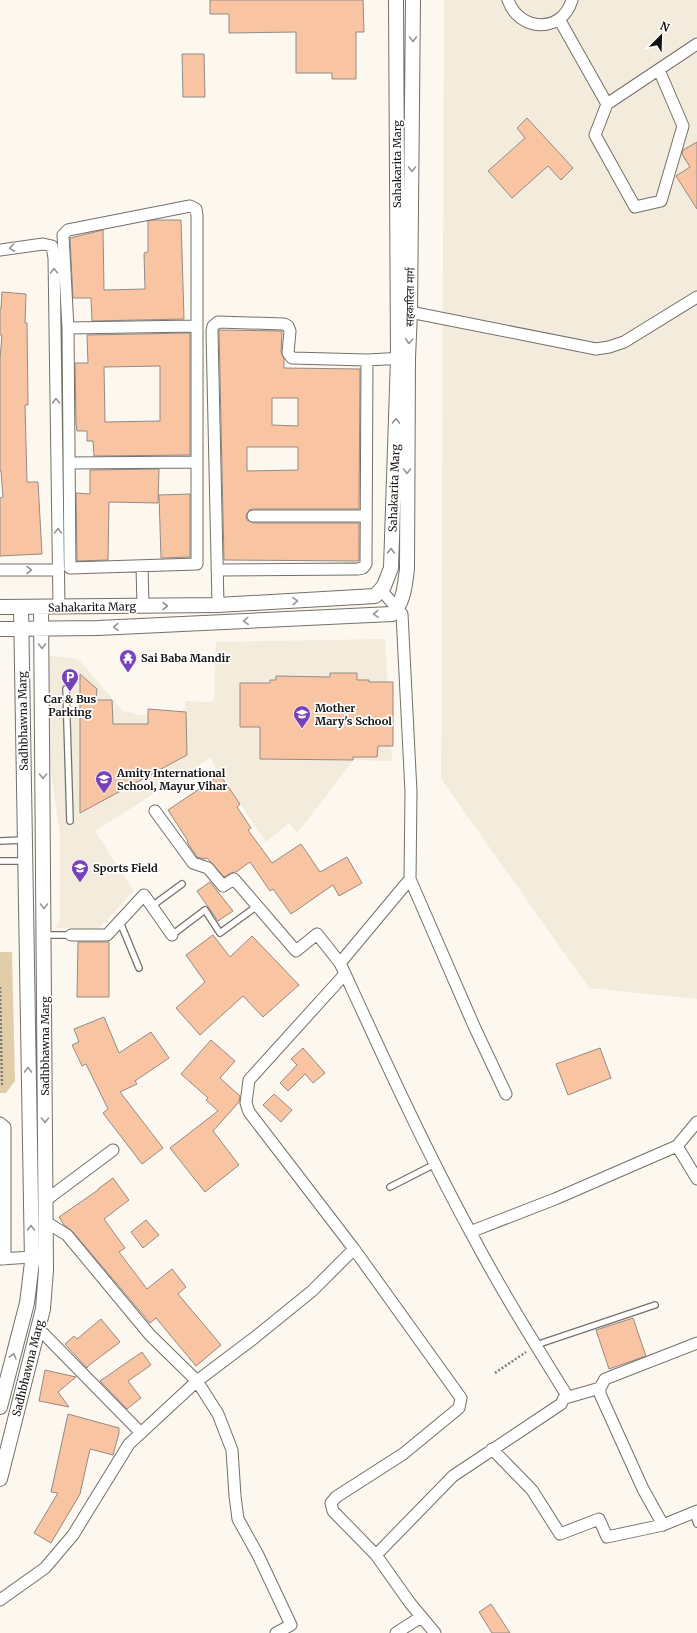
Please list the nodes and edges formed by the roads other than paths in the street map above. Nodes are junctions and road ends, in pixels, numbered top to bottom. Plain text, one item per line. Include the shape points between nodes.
1 (396, 0) edge
2 (413, 0) edge
3 (508, 0) edge
4 (572, 0) edge
5 (559, 19) junction
6 (697, 44) edge
7 (659, 70) junction
8 (607, 104) junction
9 (0, 250) edge
10 (697, 297) edge
11 (410, 312) junction
12 (196, 326) junction
13 (68, 328) junction
14 (403, 358) junction
15 (368, 360) junction
16 (197, 462) junction
17 (69, 464) junction
18 (252, 516) dead end
19 (365, 516) junction
20 (142, 566) junction
21 (0, 570) edge
22 (59, 570) junction
23 (217, 570) junction
24 (381, 590) junction
25 (143, 606) junction
26 (218, 606) junction
27 (0, 607) edge
28 (21, 607) junction
29 (42, 607) junction
30 (59, 607) junction
31 (398, 608) junction
32 (0, 629) edge
33 (22, 629) junction
34 (42, 629) junction
35 (66, 689) dead end
36 (42, 712) junction
37 (66, 713) junction
38 (155, 811) dead end
39 (70, 821) dead end
40 (24, 840) junction
41 (0, 841) edge
42 (0, 861) edge
43 (25, 861) junction
44 (410, 878) junction
45 (182, 884) dead end
46 (152, 906) junction
47 (258, 906) junction
48 (120, 922) junction
49 (44, 935) junction
50 (71, 935) joint
51 (172, 935) joint
52 (340, 963) junction
53 (139, 968) dead end
54 (345, 974) junction
55 (506, 1094) dead end
56 (697, 1122) edge
57 (0, 1123) edge
58 (677, 1146) junction
59 (113, 1150) dead end
60 (436, 1164) junction
61 (697, 1179) edge
62 (390, 1187) dead end
63 (46, 1200) junction
64 (46, 1222) junction
65 (470, 1232) junction
66 (354, 1249) junction
67 (32, 1257) junction
68 (2, 1259) edge
69 (655, 1305) dead end
70 (38, 1328) junction
71 (697, 1343) edge
72 (536, 1345) junction
73 (197, 1381) junction
74 (3, 1382) edge
75 (600, 1388) junction
76 (565, 1398) junction
77 (0, 1407) edge
78 (141, 1433) junction
79 (492, 1449) junction
80 (0, 1479) edge
81 (695, 1512) edge
82 (697, 1524) edge
83 (663, 1525) junction
84 (376, 1555) junction
85 (0, 1600) edge
86 (421, 1617) junction
87 (276, 1633) edge
88 (396, 1633) edge
89 (435, 1633) edge

1 - 14 street, Sahakarita Marg
2 -> 11 street, सहकारिता मार्ग
3 - 5 street via 516,15 523,20 539,25
4 - 5 street
5 - 8 street
6 - 7 street
7 - 8 street
7 - 8 street via 683,126 661,201 635,208 595,135
22 -> 9 street via 52,246 43,244
10 - 11 street via 624,342 596,349
11 -> 14 street, सहकारिता मार्ग
12 - 13 street
12 - 13 street via 197,216 196,209 190,206 68,230 63,234
12 - 16 street
13 - 17 street
14 - 15 street
24 -> 14 street, Sahakarita Marg via 391,568
14 -> 31 street, सहकारिता मार्ग via 407,569
15 - 19 street
15 - 23 street via 292,358 288,353 290,330 284,324 218,322 213,326
16 - 17 street
16 - 20 street via 197,564
17 - 20 street via 70,568
18 - 19 street
19 - 23 street via 366,564 363,568
20 - 25 street
21 -> 22 street
22 - 30 street
23 - 26 street
26 -> 24 street, Sahakarita Marg via 375,596
24 - 31 street
25 -> 26 street, Sahakarita Marg
25 - 30 street, Sahakarita Marg
27 - 28 street, Sahakarita Marg
28 - 29 street, Sahakarita Marg
28 - 33 street, Sadhbhawna Marg
29 - 30 street, Sahakarita Marg
29 - 34 street, Sadhbhawna Marg
31 -> 34 street, Sahakarita Marg via 392,614
31 - 44 street via 402,614 411,792
32 - 33 street, Sahakarita Marg
33 - 34 street, Sahakarita Marg
33 - 40 street, Sadhbhawna Marg
34 -> 36 street, Sadhbhawna Marg
35 - 37 lane
36 - 37 lane
36 -> 49 street, Sadhbhawna Marg
37 - 39 lane
38 - 47 street via 192,863 208,868 222,886 234,879
40 - 41 lane
40 - 43 street, Sadhbhawna Marg
42 - 43 lane
67 -> 43 street, Sadhbhawna Marg
44 - 52 street
44 - 55 street
45 - 46 lane
46 - 48 street via 144,895
46 - 51 street
47 - 51 lane via 220,933 205,910
47 - 52 street via 296,951 317,934
48 - 50 street via 107,935
48 - 53 lane
49 - 50 lane
49 -> 63 street, Sadhbhawna Marg
52 - 54 street
54 - 60 street
54 - 66 street via 249,1080 246,1103 249,1112
56 - 58 street
57 - 68 street via 5,1127
58 - 61 street
58 - 65 street via 555,1199
59 - 63 street
60 - 62 lane
60 - 65 street
63 - 64 street, Sadhbhawna Marg
64 - 70 street, Sadhbhawna Marg via 46,1270 43,1309
64 - 73 street via 67,1235 150,1335
65 - 72 street
66 - 73 street via 312,1291
66 - 84 street via 461,1398 459,1408 403,1454 336,1497 331,1503 333,1511
67 - 68 street
74 -> 67 street, Sadhbhawna Marg via 26,1302
69 - 72 lane
70 - 78 street
70 - 80 street, Sadhbhawna Marg
71 - 75 street via 605,1379
72 - 76 street via 566,1394
73 - 78 street
73 - 87 street via 218,1414 232,1450 238,1519 291,1626
74 - 77 street, Sadhbhawna Marg
75 - 76 street
75 - 83 street via 600,1394 643,1489
76 - 79 street via 561,1404
78 - 85 street via 129,1444 73,1535 45,1568
79 - 83 street via 532,1490 560,1534 599,1519 608,1537
79 - 84 street via 453,1476
81 - 82 lane
81 - 83 street
84 - 86 street
86 - 88 street
86 - 89 street

